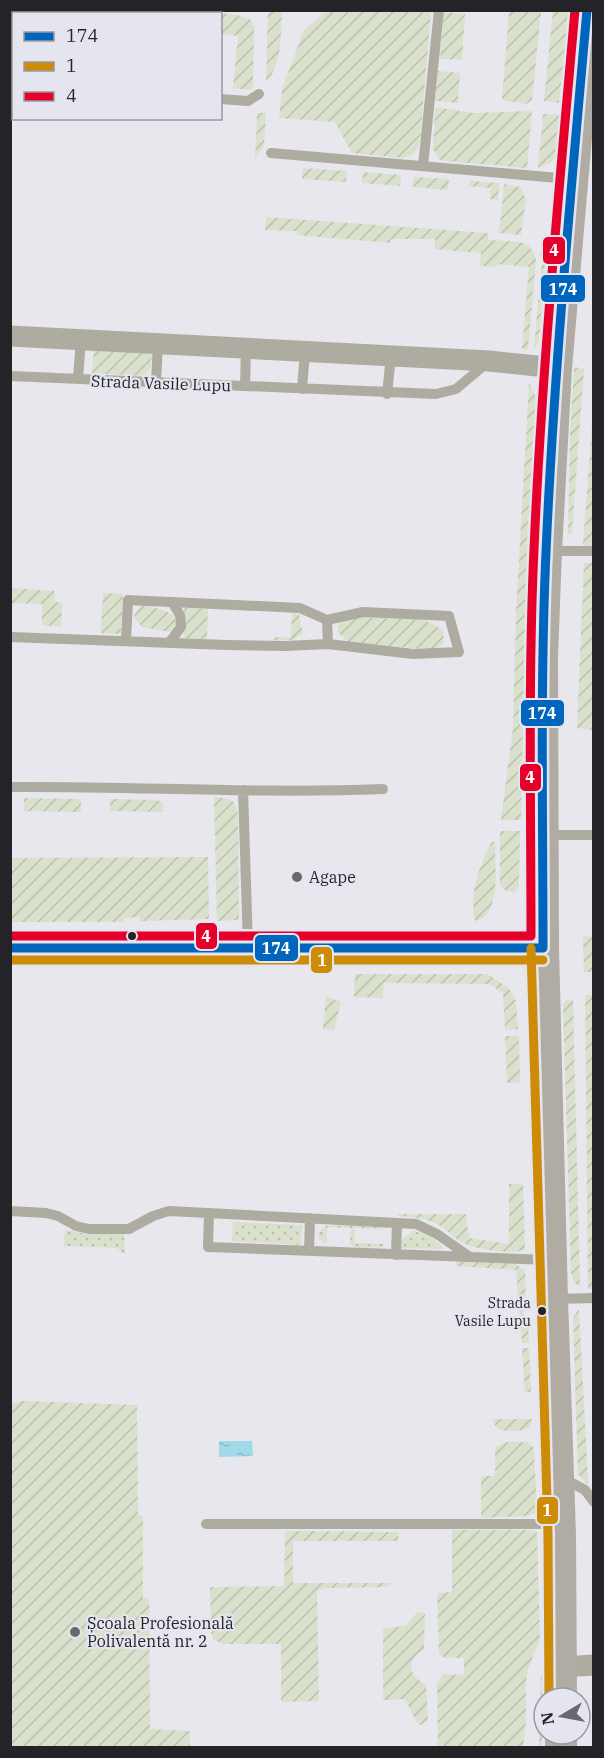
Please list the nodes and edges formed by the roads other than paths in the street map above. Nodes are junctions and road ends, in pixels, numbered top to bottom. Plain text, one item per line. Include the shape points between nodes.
1 (439, 10) edge
2 (589, 30) edge
3 (259, 94) dead end
4 (222, 99) edge
5 (271, 153) dead end
6 (423, 166) junction
7 (573, 180) junction
8 (10, 336) edge
9 (81, 339) junction
10 (158, 343) junction
11 (246, 348) junction
12 (305, 351) junction
13 (391, 356) junction
14 (489, 361) junction
15 (556, 368) junction
16 (10, 376) edge
17 (78, 379) junction
18 (156, 382) junction
19 (245, 386) junction
20 (302, 389) junction
21 (387, 394) junction
22 (546, 551) junction
23 (594, 551) edge
24 (172, 602) junction
25 (327, 620) junction
26 (10, 637) edge
27 (126, 641) junction
28 (169, 643) junction
29 (328, 645) junction
30 (10, 787) edge
31 (383, 789) dead end
32 (243, 790) junction
33 (594, 835) edge
34 (543, 836) junction
35 (10, 948) edge
36 (248, 948) junction
37 (543, 948) junction
38 (10, 1211) edge
39 (209, 1213) junction
40 (310, 1218) junction
41 (397, 1222) junction
42 (309, 1251) junction
43 (396, 1255) junction
44 (470, 1257) junction
45 (551, 1260) junction
46 (594, 1298) edge
47 (552, 1299) junction
48 (558, 1475) junction
49 (594, 1502) edge
50 (206, 1524) dead end
51 (560, 1524) junction
52 (594, 1665) edge
53 (561, 1667) junction
54 (561, 1686) edge

1 - 6 lane
2 - 7 main road
3 - 4 lane via 248,101
5 - 6 lane
6 - 7 lane
7 - 15 main road
8 - 9 street
9 - 10 street
9 - 17 lane, Strada Vasile Lupu
10 - 11 street
10 - 18 lane
11 - 12 street
11 - 19 lane, Strada Vasile Lupu
12 - 13 street
12 - 20 lane
13 - 14 street
13 - 21 lane
14 - 15 street
14 - 21 lane, Strada Vasile Lupu via 456,389 436,394
15 - 22 main road
16 - 17 lane, Strada Vasile Lupu
17 - 18 lane, Strada Vasile Lupu
18 - 19 lane, Strada Vasile Lupu
19 - 20 lane, Strada Vasile Lupu
20 - 21 lane, Strada Vasile Lupu
22 - 23 lane
22 - 34 main road
24 - 25 lane via 300,608
24 - 27 lane via 128,600
24 - 28 lane via 180,615 181,627
25 - 29 lane
25 - 29 lane via 363,612 449,616 459,652 413,654
26 - 27 lane
27 - 28 lane
28 - 29 lane
30 - 32 lane
31 - 32 lane
32 - 36 lane
33 - 34 lane
34 - 37 main road
35 - 36 main road
36 - 37 main road
37 - 45 main road
38 - 39 lane via 58,1215 89,1229 129,1229 169,1211
39 - 40 lane
39 - 42 lane via 208,1247
40 - 41 lane
40 - 42 lane
41 - 43 lane
41 - 44 lane via 416,1224
42 - 43 lane
43 - 44 lane
44 - 45 lane
45 - 47 main road
46 - 47 lane
47 - 48 main road
48 - 49 lane via 585,1490
48 - 51 main road
50 - 51 lane
51 - 53 main road
52 - 53 street
53 - 54 main road

